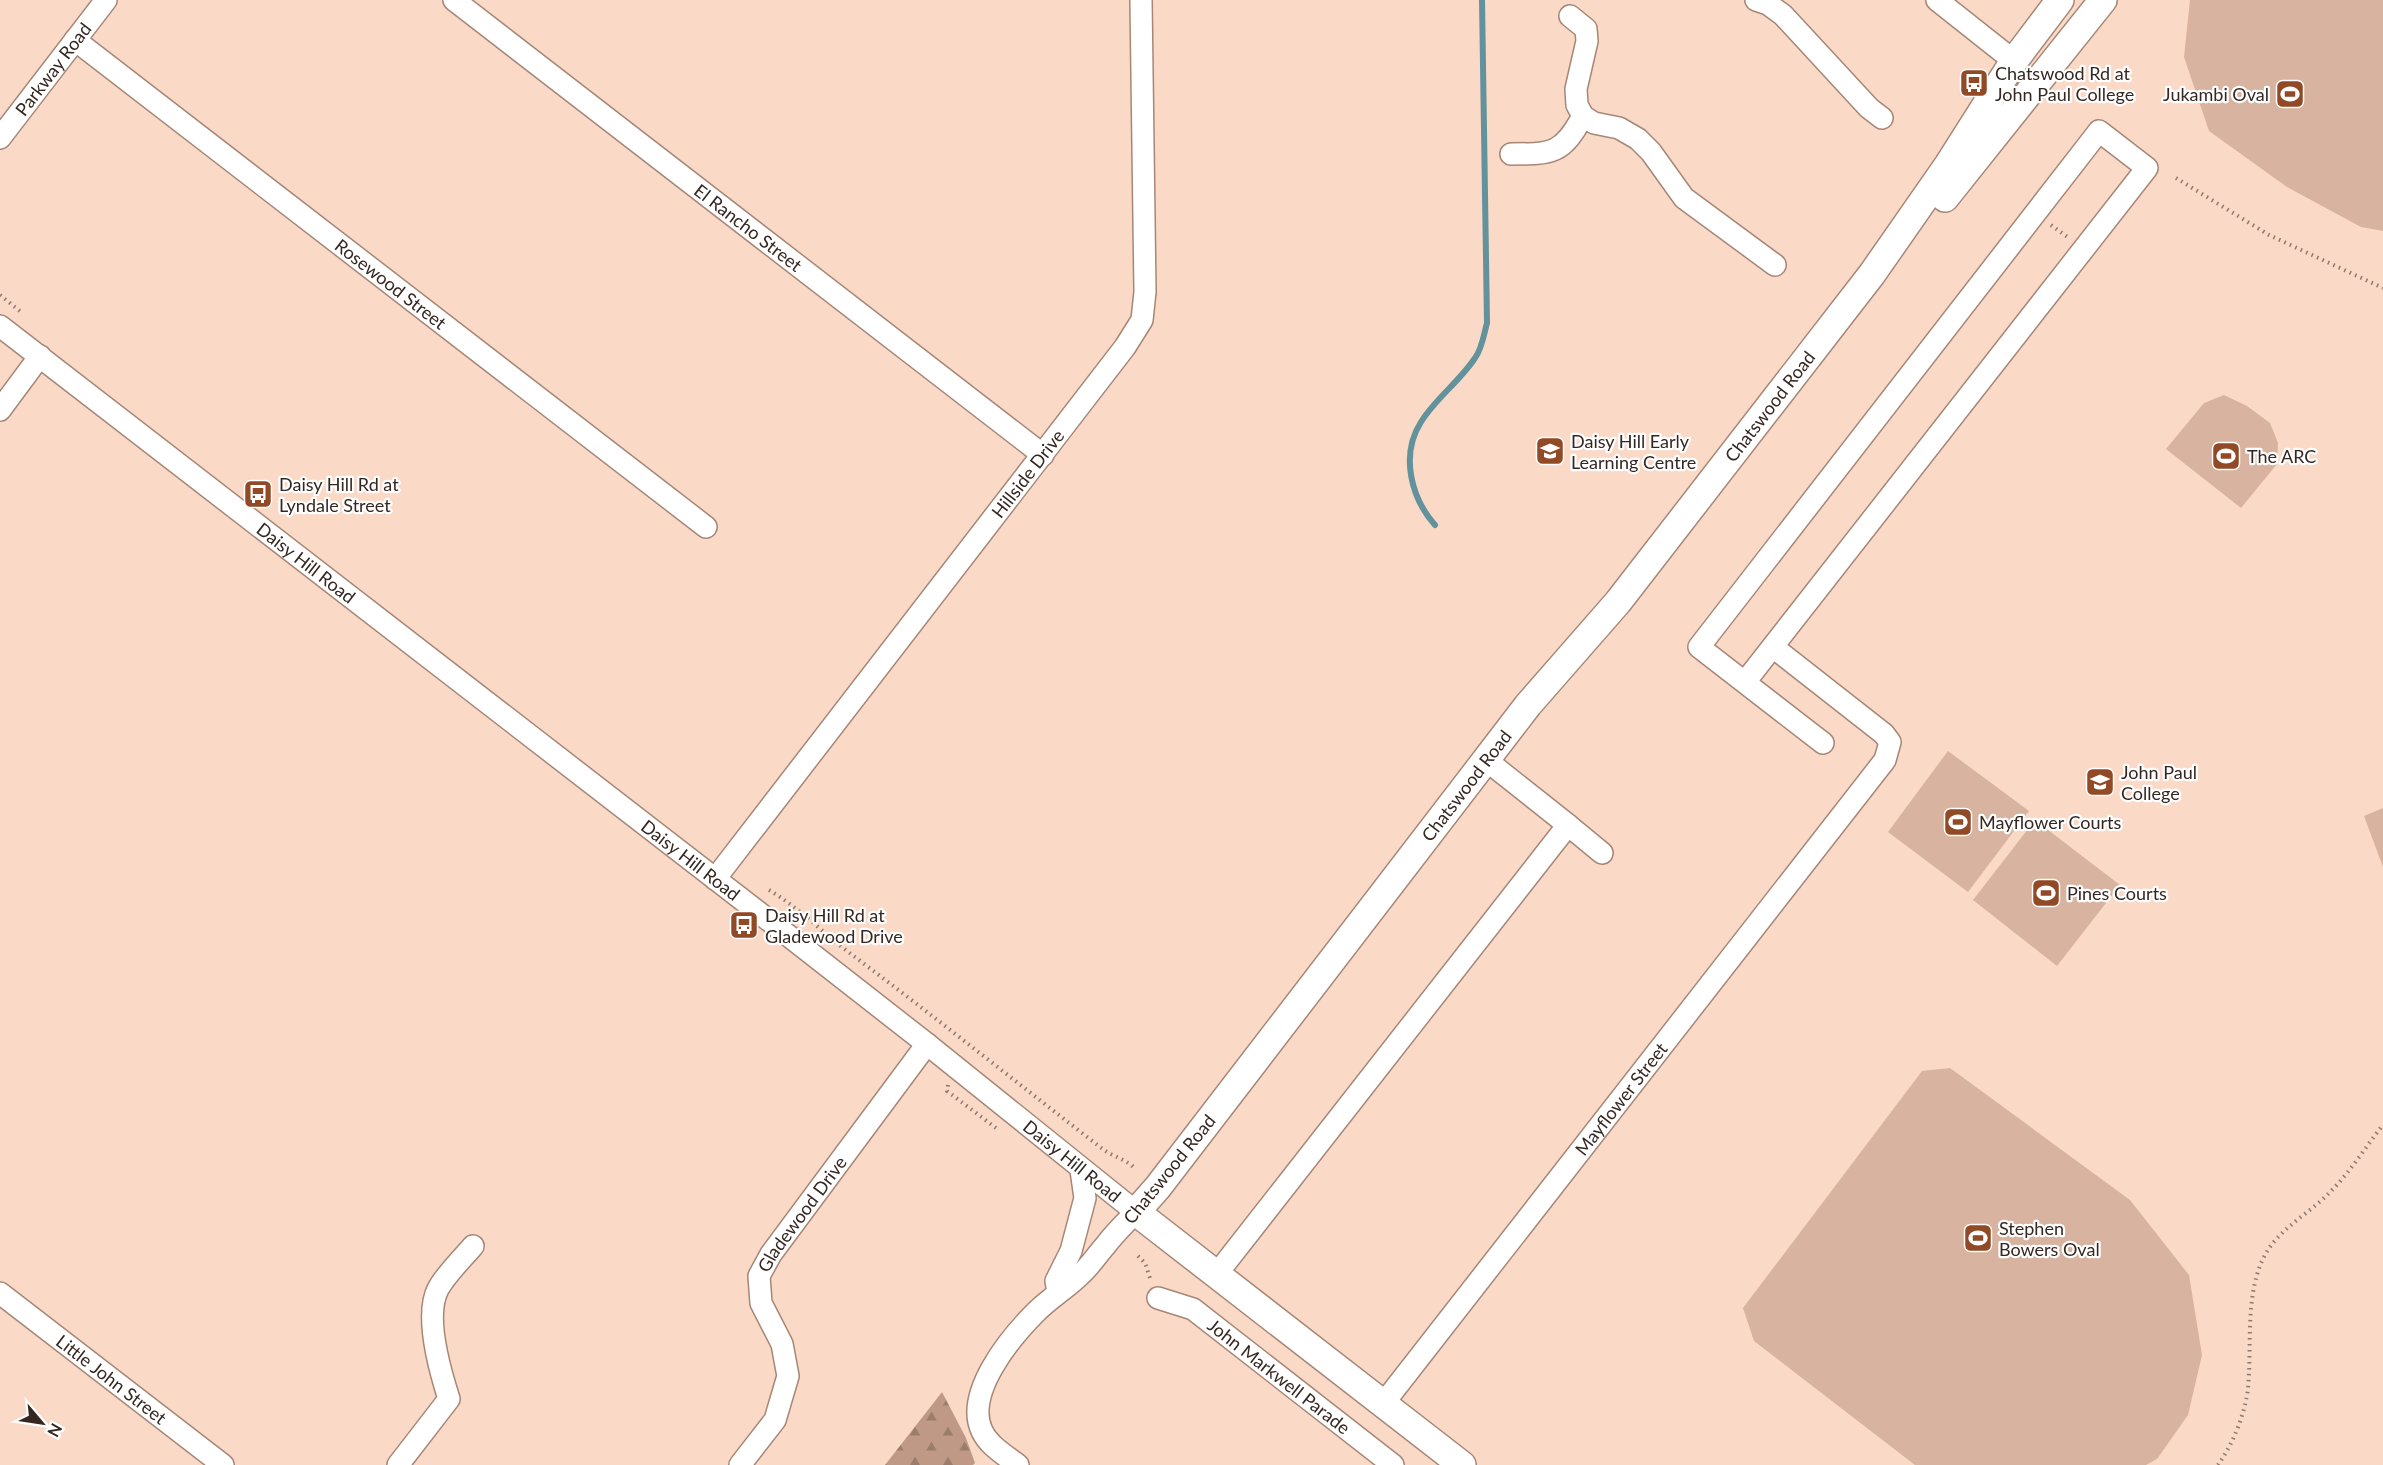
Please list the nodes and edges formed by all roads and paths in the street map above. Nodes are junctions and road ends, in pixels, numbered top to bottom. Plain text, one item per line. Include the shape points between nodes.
1 (106, 0) edge
2 (454, 0) edge
3 (1141, 0) edge
4 (1756, 0) edge
5 (1937, 0) edge
6 (2060, 0) edge
7 (2103, 0) edge
8 (1570, 16) dead end
9 (75, 40) junction
10 (2014, 61) junction
11 (1583, 116) junction
12 (1882, 118) dead end
13 (0, 138) edge
14 (1511, 154) dead end
15 (2176, 178) dead end
16 (2036, 213) junction
17 (2084, 250) junction
18 (1775, 265) dead end
19 (1872, 273) junction
20 (2383, 288) edge
21 (0, 295) edge
22 (21, 312) dead end
23 (0, 326) edge
24 (40, 356) junction
25 (0, 410) edge
26 (1042, 455) junction
27 (706, 527) dead end
28 (1773, 647) junction
29 (1745, 682) junction
30 (1823, 743) dead end
31 (1486, 760) junction
32 (1568, 825) junction
33 (1602, 853) dead end
34 (715, 879) junction
35 (769, 890) dead end
36 (927, 1044) junction
37 (947, 1091) dead end
38 (2383, 1125) edge
39 (1004, 1134) dead end
40 (1135, 1168) dead end
41 (1081, 1170) junction
42 (1136, 1212) junction
43 (473, 1246) dead end
44 (1137, 1256) dead end
45 (1216, 1275) junction
46 (1058, 1292) junction
47 (0, 1293) edge
48 (1158, 1298) joint
49 (1383, 1404) junction
50 (223, 1465) edge
51 (398, 1465) edge
52 (740, 1465) edge
53 (1018, 1465) edge
54 (1393, 1465) edge
55 (1461, 1465) edge
56 (2218, 1465) edge

1 - 9 street, Parkway Road
2 - 26 street, El Rancho Street
3 - 26 street, Hillside Drive via 1145,292 1142,320
4 - 12 street via 1783,15
5 - 10 street
6 - 10 main road, Chatswood Road
7 - 19 main road, Chatswood Road via 1944,200
8 - 11 street via 1586,29 1576,89 1577,105
9 - 13 street, Parkway Road
9 - 27 street, Rosewood Street
10 - 19 main road, Chatswood Road via 1948,165
11 - 14 street via 1560,147 1545,154
11 - 18 street via 1638,139 1684,198
15 - 20 path via 2269,235
16 - 17 path
16 - 17 street via 2099,131 2147,168
16 - 29 street via 1699,647
17 - 28 street
19 - 31 main road, Chatswood Road via 1618,602 1528,705
21 - 22 path
23 - 24 street, Daisy Hill Road
24 - 25 street
24 - 34 street, Daisy Hill Road
26 - 34 street, Hillside Drive
28 - 29 street
28 - 49 street, Mayflower Street via 1884,734 1890,742 1885,760
29 - 30 street
31 - 32 street
31 - 42 main road, Chatswood Road
32 - 33 street
32 - 45 street
34 - 36 street, Daisy Hill Road
35 - 40 path via 1104,1150 1131,1162
36 - 41 street, Daisy Hill Road
36 - 52 street, Gladewood Drive via 771,1254 759,1276 760,1303 782,1344 788,1376 775,1420
37 - 39 path
38 - 56 path via 2333,1189 2280,1233 2262,1260 2254,1288 2248,1391 2234,1435
41 - 42 street, Daisy Hill Road
41 - 46 street via 1085,1198 1071,1251 1056,1281
42 - 45 main road, Daisy Hill Road
42 - 46 street, Chatswood Road via 1081,1274
43 - 51 street via 437,1289 432,1315 448,1399
44 - 48 path via 1145,1263
45 - 49 main road, Daisy Hill Road
46 - 53 street, Chatswood Road via 999,1357 979,1401 982,1431
47 - 50 street, Little John Street
48 - 54 street, John Markwell Parade via 1193,1309
49 - 55 main road, Daisy Hill Road

